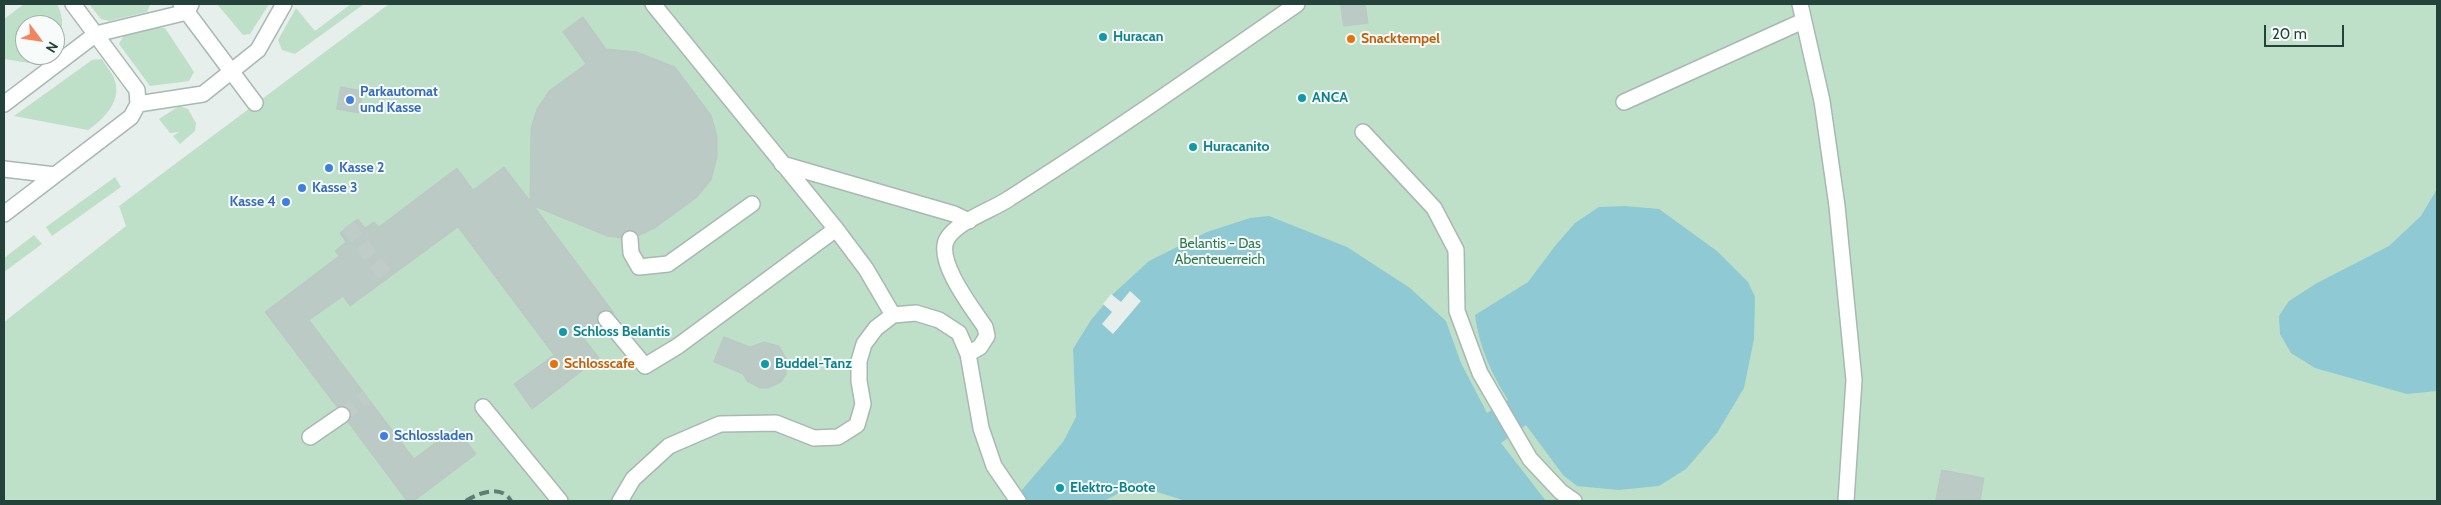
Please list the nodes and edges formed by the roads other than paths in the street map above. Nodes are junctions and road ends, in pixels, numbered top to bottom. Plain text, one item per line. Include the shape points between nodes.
1 (73, 4) edge
2 (284, 4) edge
3 (653, 4) edge
4 (1297, 4) edge
5 (1800, 4) edge
6 (186, 6) edge
7 (1803, 21) junction
8 (96, 34) junction
9 (232, 72) junction
10 (1624, 102) dead end
11 (255, 103) dead end
12 (4, 104) edge
13 (138, 104) junction
14 (1363, 132) dead end
15 (782, 164) junction
16 (4, 169) edge
17 (54, 175) junction
18 (752, 204) dead end
19 (4, 214) edge
20 (969, 221) junction
21 (836, 229) junction
22 (630, 239) dead end
23 (893, 315) junction
24 (606, 319) dead end
25 (968, 354) junction
26 (483, 407) dead end
27 (342, 415) tunnel mouth
28 (310, 437) dead end
29 (1015, 498) edge
30 (560, 501) edge
31 (620, 501) edge
32 (1574, 501) edge
33 (1846, 501) edge

1 - 8 street
2 - 9 street via 258,50
3 - 15 street
4 - 20 street via 1090,147
5 - 7 street
6 - 8 street
6 - 9 street
7 - 10 street
7 - 33 street via 1824,111 1854,380
8 - 12 street
8 - 13 street via 136,90
9 - 11 street
9 - 13 street via 203,94
13 - 17 street via 131,117
14 - 32 street via 1434,208 1456,250 1457,311 1480,374 1530,459
15 - 20 street
15 - 21 street
16 - 17 street
17 - 19 street
18 - 22 street via 668,264 639,267 631,253
20 - 25 street via 954,230 946,240 946,256 952,274 985,327 987,336 980,347
21 - 23 street via 866,269
21 - 24 street via 646,366
23 - 25 street via 916,313 939,320 959,333
23 - 31 street via 876,328 864,344 858,380 863,404 856,425 838,437 814,438 776,423 720,424 669,446 633,479
25 - 29 street via 981,428 994,466
26 - 30 street
27 - 28 street

